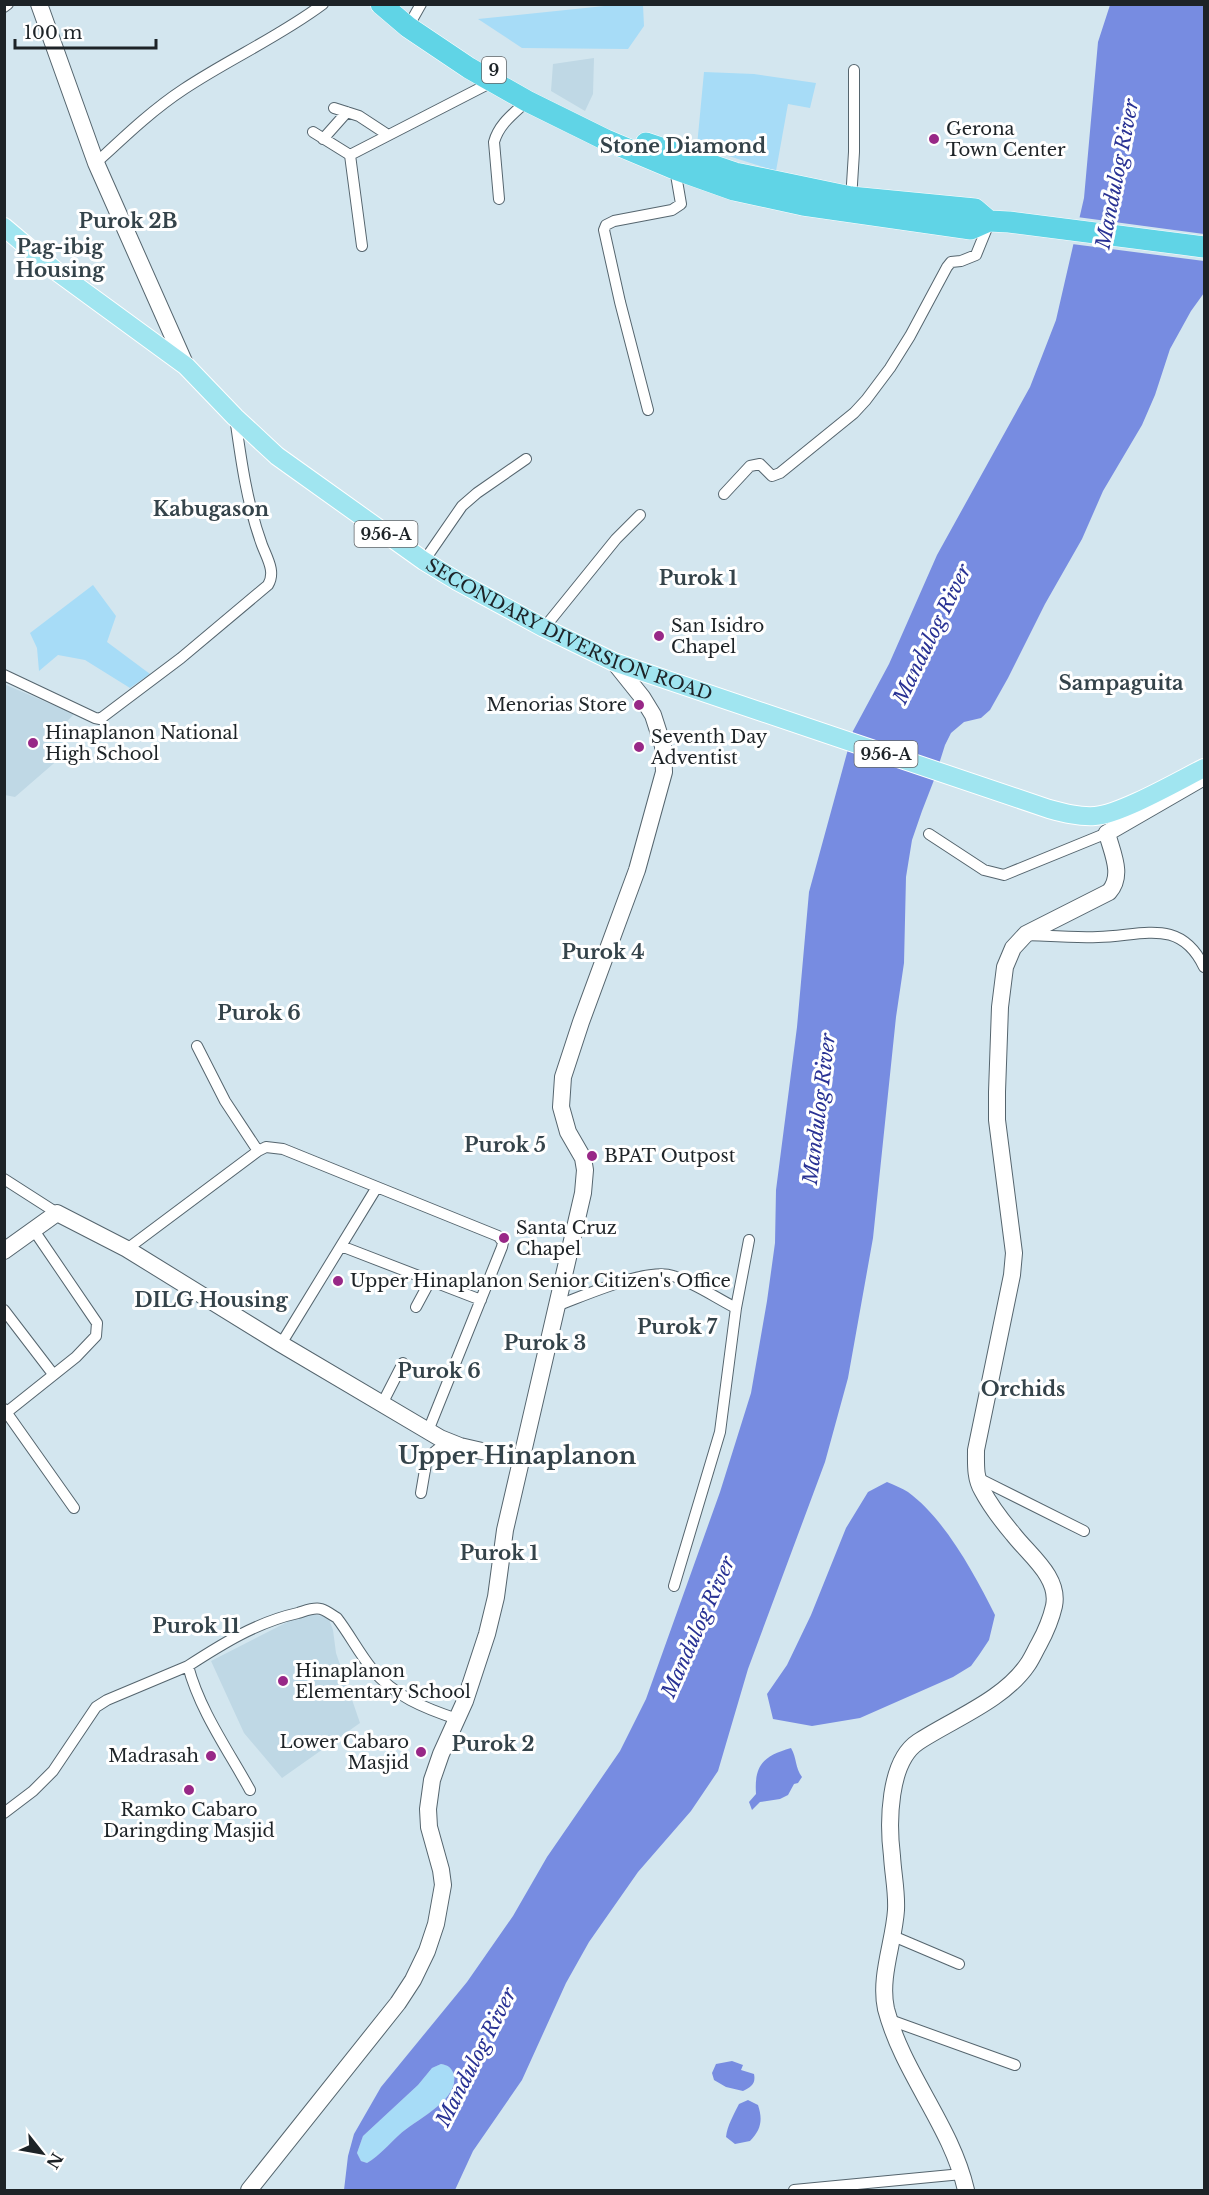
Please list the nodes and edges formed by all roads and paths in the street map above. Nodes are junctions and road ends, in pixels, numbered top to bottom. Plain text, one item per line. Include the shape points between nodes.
1 (39, 4) edge
2 (322, 4) edge
3 (381, 4) edge
4 (411, 13) edge
5 (854, 70) dead end
6 (492, 82) junction
7 (526, 101) junction
8 (334, 108) dead end
9 (347, 112) junction
10 (313, 132) dead end
11 (388, 135) junction
12 (323, 139) junction
13 (350, 155) junction
14 (96, 163) junction
15 (675, 169) junction
16 (499, 199) dead end
17 (850, 204) junction
18 (999, 222) junction
19 (4, 227) edge
20 (362, 246) dead end
21 (1204, 247) edge
22 (186, 366) junction
23 (648, 410) dead end
24 (235, 417) junction
25 (526, 459) dead end
26 (724, 494) dead end
27 (640, 515) dead end
28 (424, 561) junction
29 (544, 628) junction
30 (614, 662) junction
31 (4, 675) edge
32 (1204, 768) edge
33 (1204, 777) edge
34 (1107, 833) junction
35 (929, 834) dead end
36 (1026, 934) junction
37 (1204, 967) edge
38 (197, 1046) dead end
39 (258, 1151) junction
40 (4, 1179) edge
41 (376, 1187) junction
42 (57, 1213) junction
43 (33, 1228) junction
44 (749, 1240) dead end
45 (341, 1246) junction
46 (127, 1249) junction
47 (4, 1251) edge
48 (430, 1281) junction
49 (481, 1300) junction
50 (556, 1306) junction
51 (416, 1307) dead end
52 (736, 1308) junction
53 (4, 1310) edge
54 (281, 1344) junction
55 (403, 1363) dead end
56 (53, 1374) junction
57 (382, 1404) junction
58 (6, 1410) edge
59 (428, 1431) junction
60 (447, 1442) junction
61 (521, 1460) junction
62 (978, 1478) junction
63 (421, 1493) dead end
64 (74, 1508) dead end
65 (1084, 1531) dead end
66 (674, 1586) dead end
67 (188, 1666) junction
68 (457, 1719) junction
69 (250, 1790) dead end
70 (4, 1813) edge
71 (893, 1936) junction
72 (959, 1964) dead end
73 (890, 2020) junction
74 (1015, 2065) dead end
75 (964, 2182) edge
76 (249, 2190) edge
77 (794, 2190) edge

1 - 14 street, SECONDARY DIVERSION ROAD / 956-A
2 - 14 street via 183,90 149,114
3 - 4 highway, 9
4 - 6 highway, 9
4 - 17 highway, 9 via 513,83 652,145 735,173
5 - 17 street
6 - 7 highway, 9
6 - 11 street
7 - 15 highway, 9
7 - 16 street via 496,134
8 - 9 street
9 - 11 street
9 - 12 street
10 - 12 street
11 - 13 street
12 - 13 street
13 - 20 street
14 - 22 street, SECONDARY DIVERSION ROAD / 956-A
15 - 17 highway, 9 via 734,190 803,205
15 - 23 street via 681,204 672,210 614,221 604,230
17 - 18 highway, 9 via 975,209
17 - 18 highway, 9 via 891,218 971,229
18 - 21 highway, 9
18 - 26 street via 976,255 951,262 947,267 890,368 854,413 780,474 772,476 755,464
19 - 22 main road, 956-A via 56,271
22 - 24 main road, SECONDARY DIVERSION ROAD / 956-A
24 - 28 main road, SECONDARY DIVERSION ROAD / 956-A via 277,456
24 - 31 street via 246,489 272,573 268,585 100,719
25 - 28 street via 462,506
27 - 29 street via 616,538
28 - 29 main road, SECONDARY DIVERSION ROAD / 956-A
29 - 30 main road, SECONDARY DIVERSION ROAD / 956-A
30 - 32 main road, SECONDARY DIVERSION ROAD / 956-A via 1049,809 1077,815 1104,815
30 - 50 street via 653,715 663,746 664,772 638,870 563,1077 564,1121 585,1170
33 - 34 street
34 - 35 street via 1009,874 998,875
34 - 36 street via 1117,870 1113,887
36 - 37 street via 1096,938 1149,932 1167,934 1192,947
36 - 62 street via 1008,959 1002,984 997,1120 1014,1253 976,1450
38 - 39 street via 225,1101
39 - 41 street via 266,1147 283,1149
39 - 46 street
40 - 42 street
41 - 45 street
41 - 49 street via 501,1239 502,1247
42 - 43 street
42 - 46 street
43 - 47 street
43 - 56 street via 97,1323 96,1336
44 - 52 street
45 - 48 street
45 - 54 street
46 - 54 street
48 - 49 street
48 - 51 street
49 - 59 street
50 - 52 street via 660,1273 674,1276
50 - 61 street
52 - 66 street via 720,1432
53 - 56 street
54 - 57 street
55 - 57 street
56 - 58 street
57 - 59 street
58 - 64 street
59 - 60 street
60 - 61 street
60 - 63 street via 427,1458
61 - 68 street via 488,1634
62 - 65 street
62 - 71 street via 981,1490 1049,1578 1054,1605 1028,1665 1008,1686 916,1743 901,1760 890,1822 896,1900
67 - 68 street via 256,1626 322,1609 337,1618 389,1687 409,1701
67 - 69 street via 202,1707
67 - 70 street via 96,1707 53,1771
68 - 76 street via 429,1794 429,1827 443,1885 427,1951 398,2003
71 - 72 street
71 - 73 street via 885,1993
73 - 74 street
73 - 75 street
75 - 77 street

